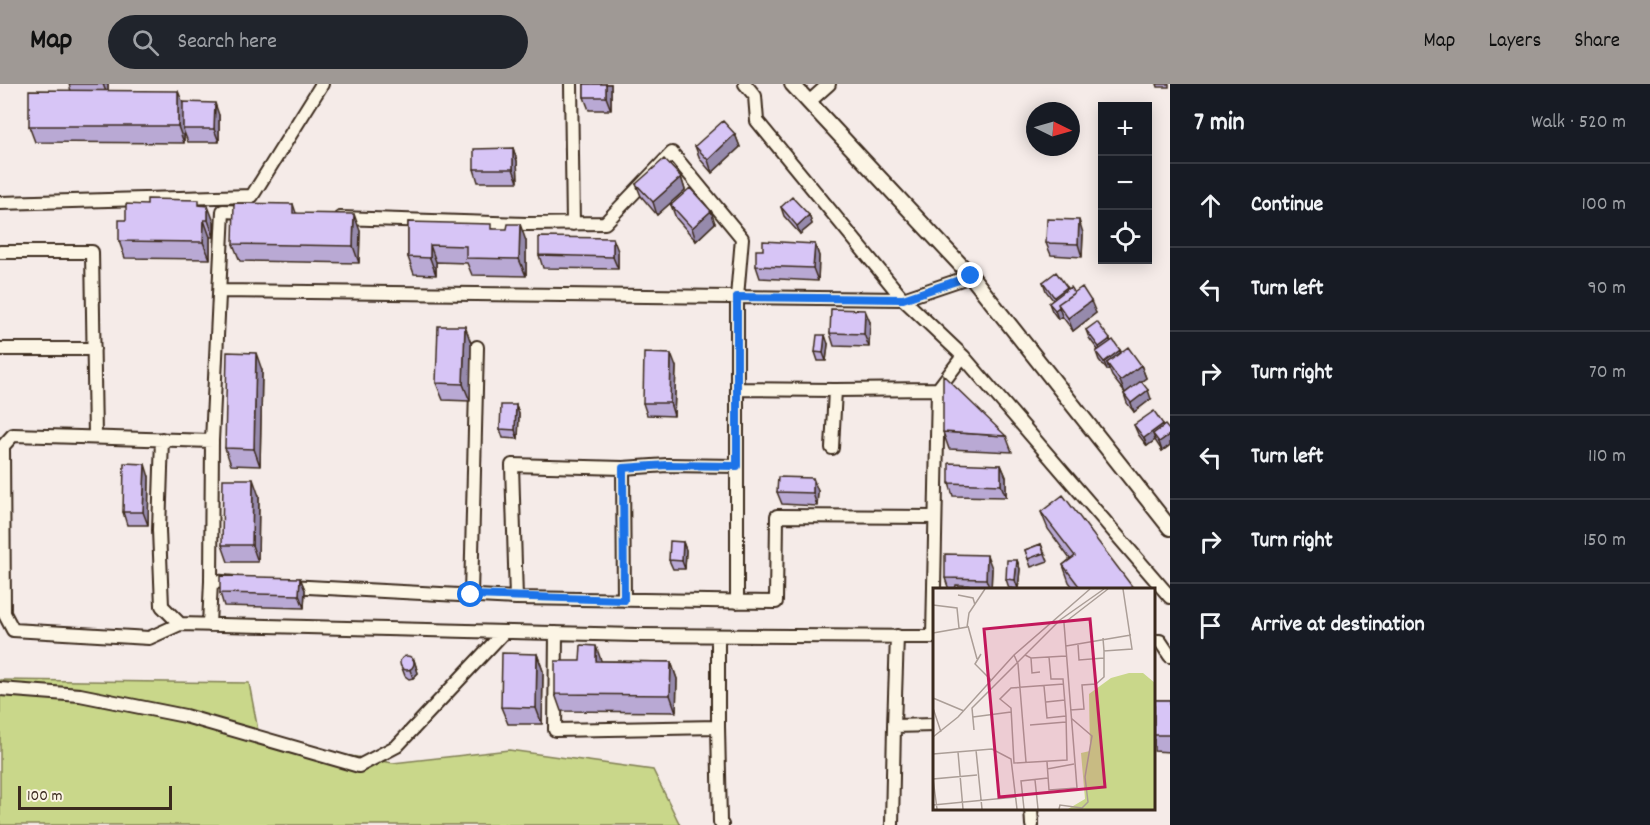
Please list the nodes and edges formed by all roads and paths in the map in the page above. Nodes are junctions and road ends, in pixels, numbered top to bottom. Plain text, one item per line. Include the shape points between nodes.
1 (322, 84) edge
2 (571, 84) edge
3 (745, 84) edge
4 (792, 84) edge
5 (829, 84) edge
6 (809, 102) junction
7 (0, 203) edge
8 (258, 213) edge
9 (326, 217) edge
10 (573, 224) junction
11 (0, 252) edge
12 (971, 276) junction
13 (220, 291) junction
14 (737, 297) junction
15 (903, 299) junction
16 (477, 346) dead end
17 (0, 349) edge
18 (94, 349) junction
19 (963, 356) junction
20 (737, 389) junction
21 (938, 389) junction
22 (834, 390) junction
23 (95, 437) junction
24 (162, 439) junction
25 (212, 441) junction
26 (832, 448) dead end
27 (737, 466) junction
28 (623, 468) junction
29 (934, 517) junction
30 (1170, 528) edge
31 (211, 581) junction
32 (246, 583) edge
33 (282, 585) edge
34 (934, 588) edge
35 (471, 595) junction
36 (1170, 597) edge
37 (516, 598) junction
38 (624, 600) junction
39 (737, 602) junction
40 (180, 624) junction
41 (209, 625) junction
42 (504, 632) junction
43 (556, 633) junction
44 (718, 636) junction
45 (897, 636) junction
46 (933, 636) edge
47 (1155, 641) edge
48 (1170, 656) edge
49 (0, 689) edge
50 (933, 725) edge
51 (894, 726) junction
52 (718, 727) junction
53 (1031, 810) edge
54 (722, 825) edge
55 (892, 825) edge
56 (1032, 825) edge

1 - 7 street via 252,196
2 - 10 street
3 - 15 street via 755,96 757,121
4 - 6 street
5 - 6 street
6 - 12 street
8 - 13 street via 223,211
9 - 10 street
10 - 14 street via 605,223 672,153 742,238
11 - 18 street via 92,252
12 - 15 street
12 - 30 street
13 - 14 street
13 - 25 street
14 - 15 street
14 - 20 street
15 - 19 street
16 - 35 street
17 - 18 street
18 - 23 street
19 - 21 street
19 - 36 street
20 - 22 street
20 - 27 street
21 - 22 street
21 - 29 street
22 - 26 street
23 - 24 street
23 - 40 street via 13,435 3,446 4,613 13,630 24,631 149,638
24 - 25 street
24 - 40 street via 162,606
25 - 31 street
27 - 28 street
27 - 39 street
28 - 37 street via 512,465
28 - 38 street
29 - 34 street
29 - 39 street via 777,516 776,603
31 - 32 street
31 - 41 street
33 - 35 street
35 - 37 street
37 - 38 street
38 - 39 street
40 - 41 street
41 - 42 street
42 - 43 street
42 - 49 street via 397,746 359,766 185,716 80,695
43 - 44 street
43 - 52 street via 555,730
44 - 45 street
44 - 52 street
45 - 46 street
45 - 51 street
47 - 48 street via 1160,641
50 - 51 street
51 - 55 street
52 - 54 street
53 - 56 street

